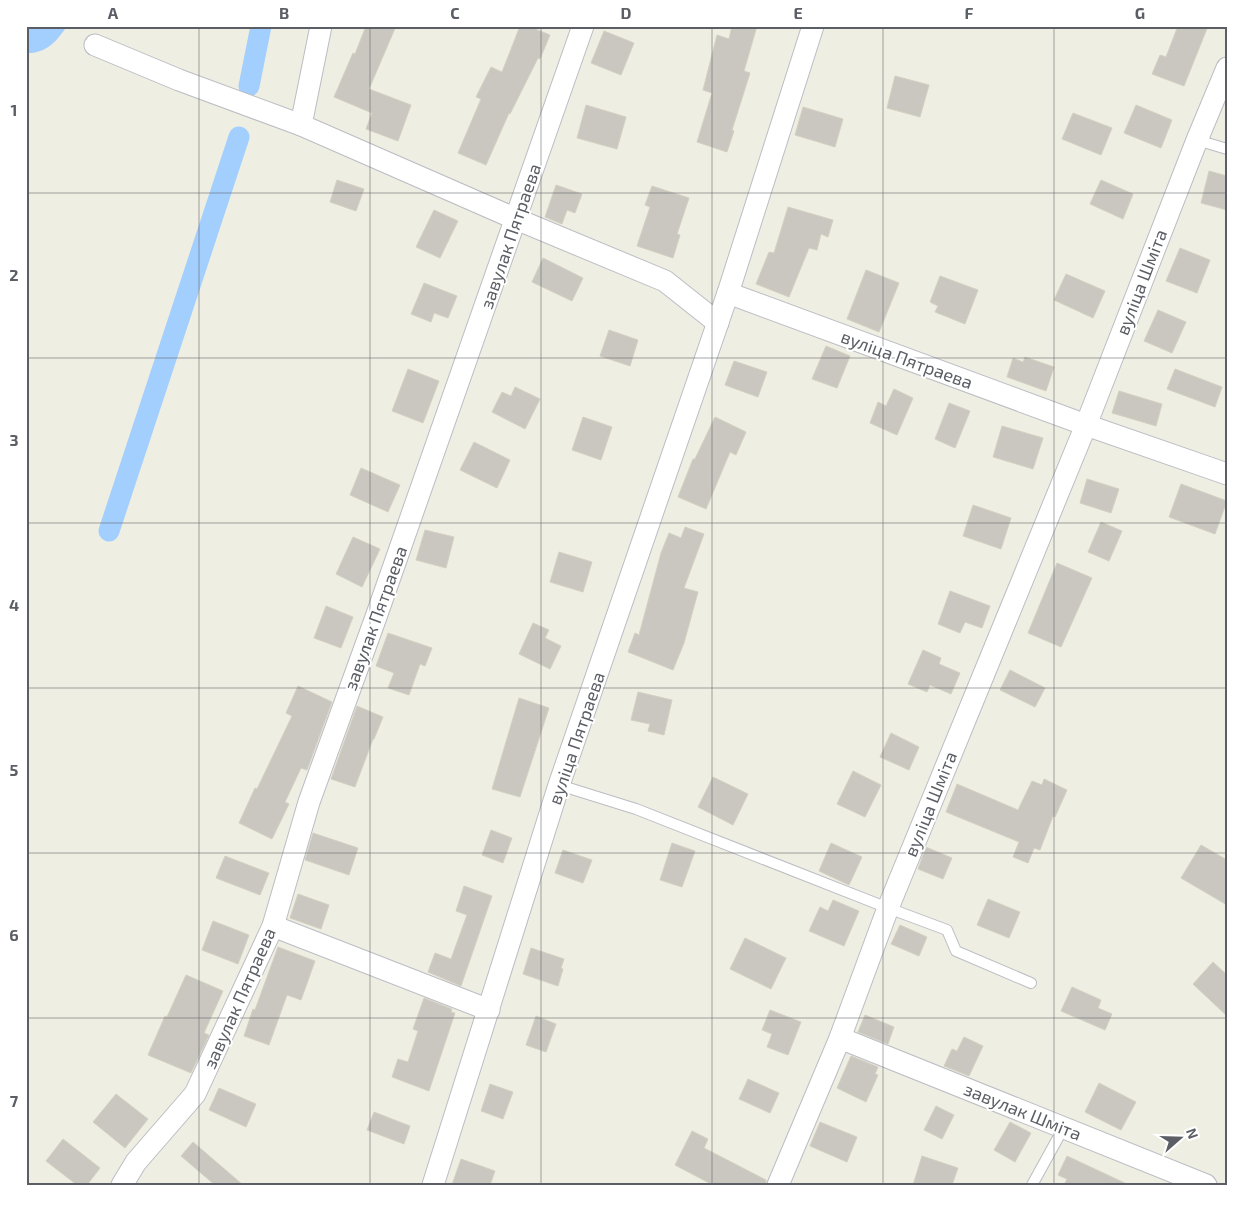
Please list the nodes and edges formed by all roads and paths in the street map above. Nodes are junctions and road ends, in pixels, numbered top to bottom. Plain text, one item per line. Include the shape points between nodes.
1 (321, 26) edge
2 (583, 26) edge
3 (813, 26) edge
4 (95, 45) dead end
5 (1227, 68) edge
6 (301, 125) junction
7 (1197, 140) junction
8 (1227, 149) edge
9 (516, 219) junction
10 (728, 294) junction
11 (718, 323) junction
12 (1086, 425) junction
13 (1227, 474) edge
14 (559, 785) junction
15 (888, 908) junction
16 (272, 926) junction
17 (1032, 983) dead end
18 (489, 1010) junction
19 (840, 1038) junction
20 (1064, 1128) junction
21 (122, 1185) edge
22 (433, 1185) edge
23 (778, 1185) edge
24 (1032, 1185) edge
25 (1206, 1185) edge

1 - 6 street
2 - 9 street, завулак Пятраева
3 - 10 street, вуліца Пятраева
4 - 6 street
5 - 7 street, вуліца Шміта
6 - 9 street
7 - 8 lane
7 - 12 street, вуліца Шміта
9 - 11 street via 665,281
9 - 16 street, завулак Пятраева via 309,802
10 - 11 street, вуліца Пятраева
10 - 12 street, вуліца Пятраева
11 - 14 street, вуліца Пятраева
12 - 13 street
12 - 15 street, вуліца Шміта
14 - 15 lane via 636,809
14 - 18 street, вуліца Пятраева
15 - 17 lane via 947,930 956,951
15 - 19 street, вуліца Шміта
16 - 18 street
16 - 21 street, завулак Пятраева via 195,1094 136,1162
18 - 22 street, вуліца Пятраева
19 - 20 street, завулак Шміта
19 - 23 street, вуліца Шміта
20 - 24 lane
20 - 25 street, завулак Шміта

